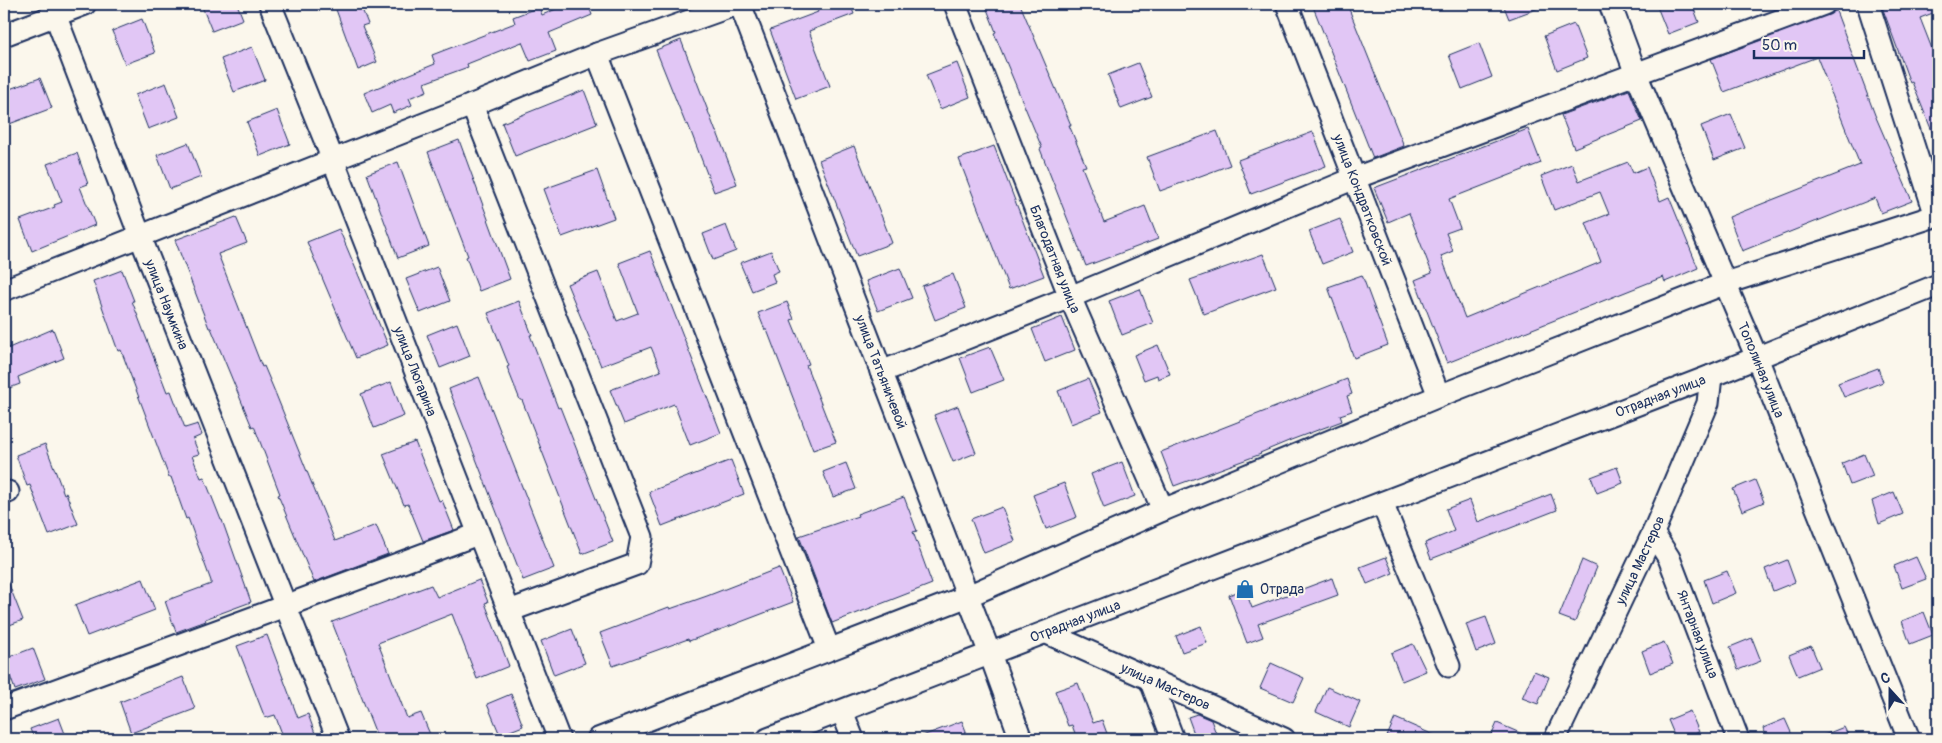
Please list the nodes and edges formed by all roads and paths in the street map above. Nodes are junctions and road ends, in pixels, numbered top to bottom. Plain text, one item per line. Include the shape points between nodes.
1 (85, 4) edge
2 (270, 4) edge
3 (738, 4) edge
4 (955, 4) edge
5 (1287, 4) edge
6 (1610, 4) edge
7 (1824, 4) edge
8 (1868, 4) edge
9 (53, 10) edge
10 (4, 35) edge
11 (597, 54) junction
12 (1636, 74) junction
13 (472, 106) junction
14 (333, 160) junction
15 (1355, 178) junction
16 (1937, 215) edge
17 (140, 236) junction
18 (1726, 283) junction
19 (1938, 285) edge
20 (4, 290) edge
21 (1070, 297) junction
22 (1757, 358) junction
23 (881, 372) junction
24 (1711, 376) junction
25 (1439, 396) junction
26 (1382, 503) junction
27 (1163, 510) junction
28 (1653, 533) junction
29 (478, 534) junction
30 (968, 596) junction
31 (286, 606) junction
32 (509, 611) junction
33 (1047, 633) junction
34 (829, 649) junction
35 (990, 654) junction
36 (1449, 666) dead end
37 (1150, 679) junction
38 (4, 708) edge
39 (842, 711) junction
40 (338, 739) edge
41 (559, 739) edge
42 (598, 739) edge
43 (768, 739) edge
44 (853, 739) edge
45 (1021, 739) edge
46 (1173, 739) edge
47 (1284, 739) edge
48 (1555, 739) edge
49 (1738, 739) edge
50 (1909, 739) edge

1 - 9 street
2 - 14 street, улица Люгарина
3 - 11 street
3 - 23 street, улица Татьяничевой
4 - 21 street, Благодатная улица
5 - 15 street, улица Кондратковской
6 - 12 street, Тополиная улица
7 - 12 street
8 - 16 street
9 - 10 street
9 - 17 street, улица Наумкина
11 - 13 street
11 - 34 street
12 - 15 street
12 - 18 street, Тополиная улица
13 - 14 street
13 - 32 street via 642,538 637,564
14 - 17 street
14 - 29 street, улица Люгарина
15 - 21 street
15 - 25 street, улица Кондратковской
16 - 18 street
17 - 20 street
17 - 31 street, улица Наумкина
18 - 22 street, Тополиная улица
18 - 25 street
19 - 22 street, Отрадная улица
21 - 23 street
21 - 27 street, Благодатная улица
22 - 24 street, Отрадная улица
22 - 50 street, Тополиная улица
23 - 30 street, улица Татьяничевой
24 - 26 street, Отрадная улица
24 - 28 street, улица Мастеров via 1708,403
25 - 27 street
26 - 33 street, Отрадная улица
26 - 36 street
27 - 30 street
28 - 48 street, улица Мастеров
28 - 49 street, Янтарная улица via 1669,558
29 - 31 street
29 - 32 street, улица Люгарина
30 - 34 street
30 - 35 street, улица Татьяничевой
31 - 38 street
31 - 40 street, улица Наумкина
32 - 41 street, улица Люгарина
33 - 35 street, Отрадная улица
33 - 37 street, улица Мастеров
34 - 42 street
35 - 39 street, Отрадная улица
35 - 45 street, улица Татьяничевой
37 - 46 street
37 - 47 street, улица Мастеров
39 - 43 street, Отрадная улица
39 - 44 street

